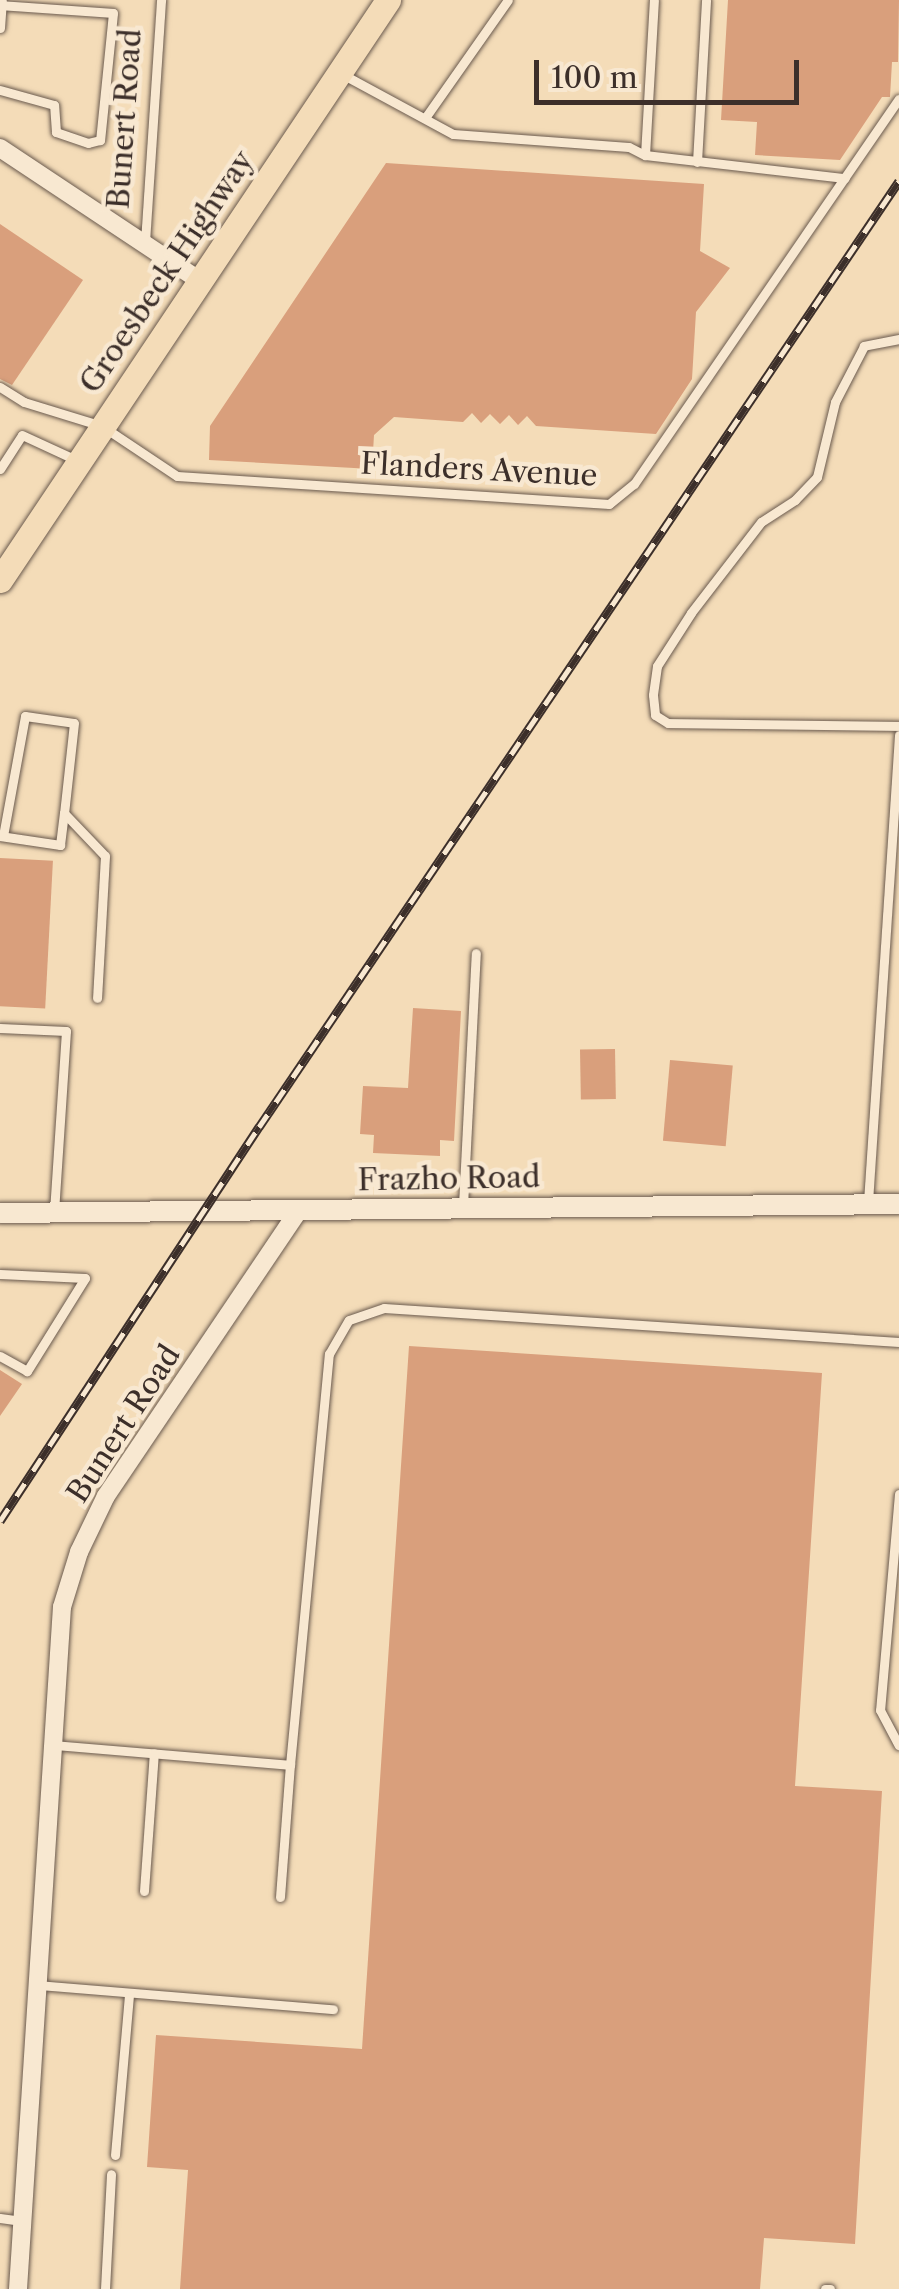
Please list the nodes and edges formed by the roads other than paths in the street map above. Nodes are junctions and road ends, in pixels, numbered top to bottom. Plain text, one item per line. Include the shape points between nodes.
1 (113, 0) edge
2 (161, 0) edge
3 (388, 0) edge
4 (508, 0) edge
5 (654, 0) edge
6 (706, 0) edge
7 (1, 4) edge
8 (113, 13) junction
9 (0, 28) edge
10 (340, 72) junction
11 (0, 90) edge
12 (899, 99) edge
13 (425, 118) junction
14 (0, 148) edge
15 (645, 155) junction
16 (697, 162) junction
17 (845, 178) junction
18 (145, 242) junction
19 (200, 280) junction
20 (899, 339) edge
21 (0, 388) edge
22 (102, 426) junction
23 (79, 462) junction
24 (0, 469) edge
25 (0, 580) edge
26 (899, 726) edge
27 (899, 736) edge
28 (64, 813) junction
29 (1, 836) edge
30 (885, 950) junction
31 (899, 950) edge
32 (476, 953) dead end
33 (97, 998) dead end
34 (0, 1028) edge
35 (868, 1204) junction
36 (899, 1204) edge
37 (463, 1208) junction
38 (298, 1211) junction
39 (54, 1212) junction
40 (0, 1213) edge
41 (0, 1274) edge
42 (899, 1342) edge
43 (0, 1356) edge
44 (899, 1494) edge
45 (53, 1745) junction
46 (899, 1745) edge
47 (154, 1753) junction
48 (290, 1765) junction
49 (144, 1891) dead end
50 (280, 1897) dead end
51 (38, 1985) junction
52 (128, 1994) junction
53 (333, 2010) dead end
54 (115, 2154) dead end
55 (110, 2174) dead end
56 (0, 2218) edge
57 (22, 2221) junction
58 (18, 2289) edge
59 (104, 2289) edge

1 - 8 lane
2 - 18 lane, Bunert Road
3 - 10 main road, Groesbeck Highway
4 - 13 lane
5 - 15 lane
6 - 16 lane
7 - 8 lane
7 - 9 lane
8 - 11 lane via 100,140 88,143 56,132 54,105
10 - 13 lane
10 - 19 main road, Groesbeck Highway
12 - 17 lane, Flanders Avenue
13 - 15 lane via 454,134 629,147
14 - 18 street
15 - 16 lane
16 - 17 lane
17 - 22 lane, Flanders Avenue via 634,484 609,504 177,476
18 - 19 street
19 - 22 main road, Groesbeck Highway
20 - 26 lane via 864,346 836,402 817,476 796,500 761,522 691,613 658,666 655,715 668,724
21 - 22 lane, Flanders Avenue
22 - 23 main road, Groesbeck Highway
23 - 24 lane via 22,435
23 - 25 main road, Groesbeck Highway
27 - 30 lane
28 - 29 lane via 60,846
28 - 29 lane via 74,722 25,716
28 - 33 lane via 105,856
30 - 31 lane
30 - 35 lane
32 - 37 lane
34 - 39 lane via 66,1031
35 - 36 street, Frazho Road
35 - 37 street, Frazho Road
37 - 38 street, Frazho Road
38 - 39 street, Frazho Road
38 - 45 street, Bunert Road via 88,1530 62,1607
39 - 40 street, Frazho Road
41 - 43 lane via 85,1278 27,1371
42 - 48 lane via 384,1308 349,1320 329,1354
44 - 46 lane via 880,1710
45 - 47 lane
45 - 51 street, Bunert Road
47 - 48 lane
47 - 49 lane
48 - 50 lane
51 - 52 lane
51 - 57 street, Bunert Road
52 - 53 lane
52 - 54 lane
55 - 59 lane
56 - 57 lane
57 - 58 street, Bunert Road

